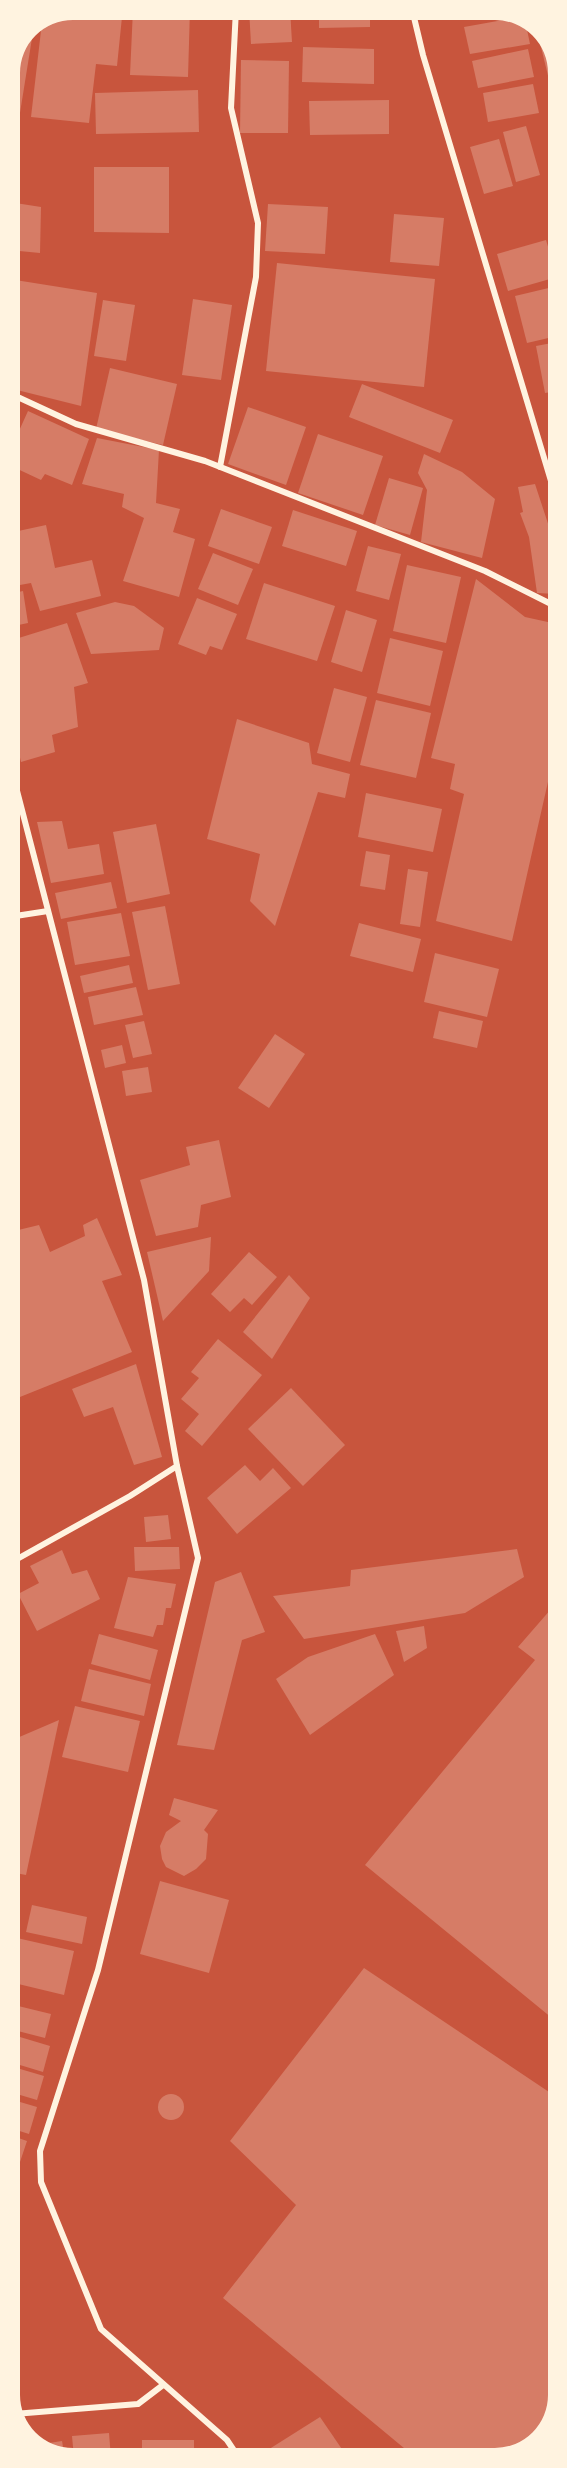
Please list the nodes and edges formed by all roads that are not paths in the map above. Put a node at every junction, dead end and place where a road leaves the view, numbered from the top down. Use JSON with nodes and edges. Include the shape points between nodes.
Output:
{"nodes":[{"id":1,"x":235,"y":20,"type":"edge"},
{"id":2,"x":415,"y":20,"type":"edge"},
{"id":3,"x":20,"y":398,"type":"edge"},
{"id":4,"x":220,"y":467,"type":"junction"},
{"id":5,"x":548,"y":471,"type":"edge"},
{"id":6,"x":548,"y":602,"type":"edge"},
{"id":7,"x":20,"y":804,"type":"edge"},
{"id":8,"x":48,"y":910,"type":"junction"},
{"id":9,"x":20,"y":915,"type":"edge"},
{"id":10,"x":177,"y":1466,"type":"junction"},
{"id":11,"x":20,"y":1558,"type":"edge"},
{"id":12,"x":164,"y":2385,"type":"junction"},
{"id":13,"x":23,"y":2413,"type":"edge"},
{"id":14,"x":233,"y":2448,"type":"edge"}],
"edges":[{"from":1,"to":4,"type":"street","via":[[231,108],[258,223],[256,277]]},
{"from":2,"to":5,"type":"street"},
{"from":3,"to":4,"type":"street","via":[[76,424]]},
{"from":4,"to":6,"type":"street","via":[[485,571]]},
{"from":7,"to":8,"type":"street"},
{"from":8,"to":9,"type":"street"},
{"from":8,"to":10,"type":"street","via":[[144,1280]]},
{"from":10,"to":11,"type":"street","via":[[130,1497]]},
{"from":10,"to":12,"type":"street","via":[[198,1558],[98,1971],[40,2151],[41,2182],[101,2329]]},
{"from":12,"to":13,"type":"street","via":[[138,2404]]},
{"from":12,"to":14,"type":"street"}]}
